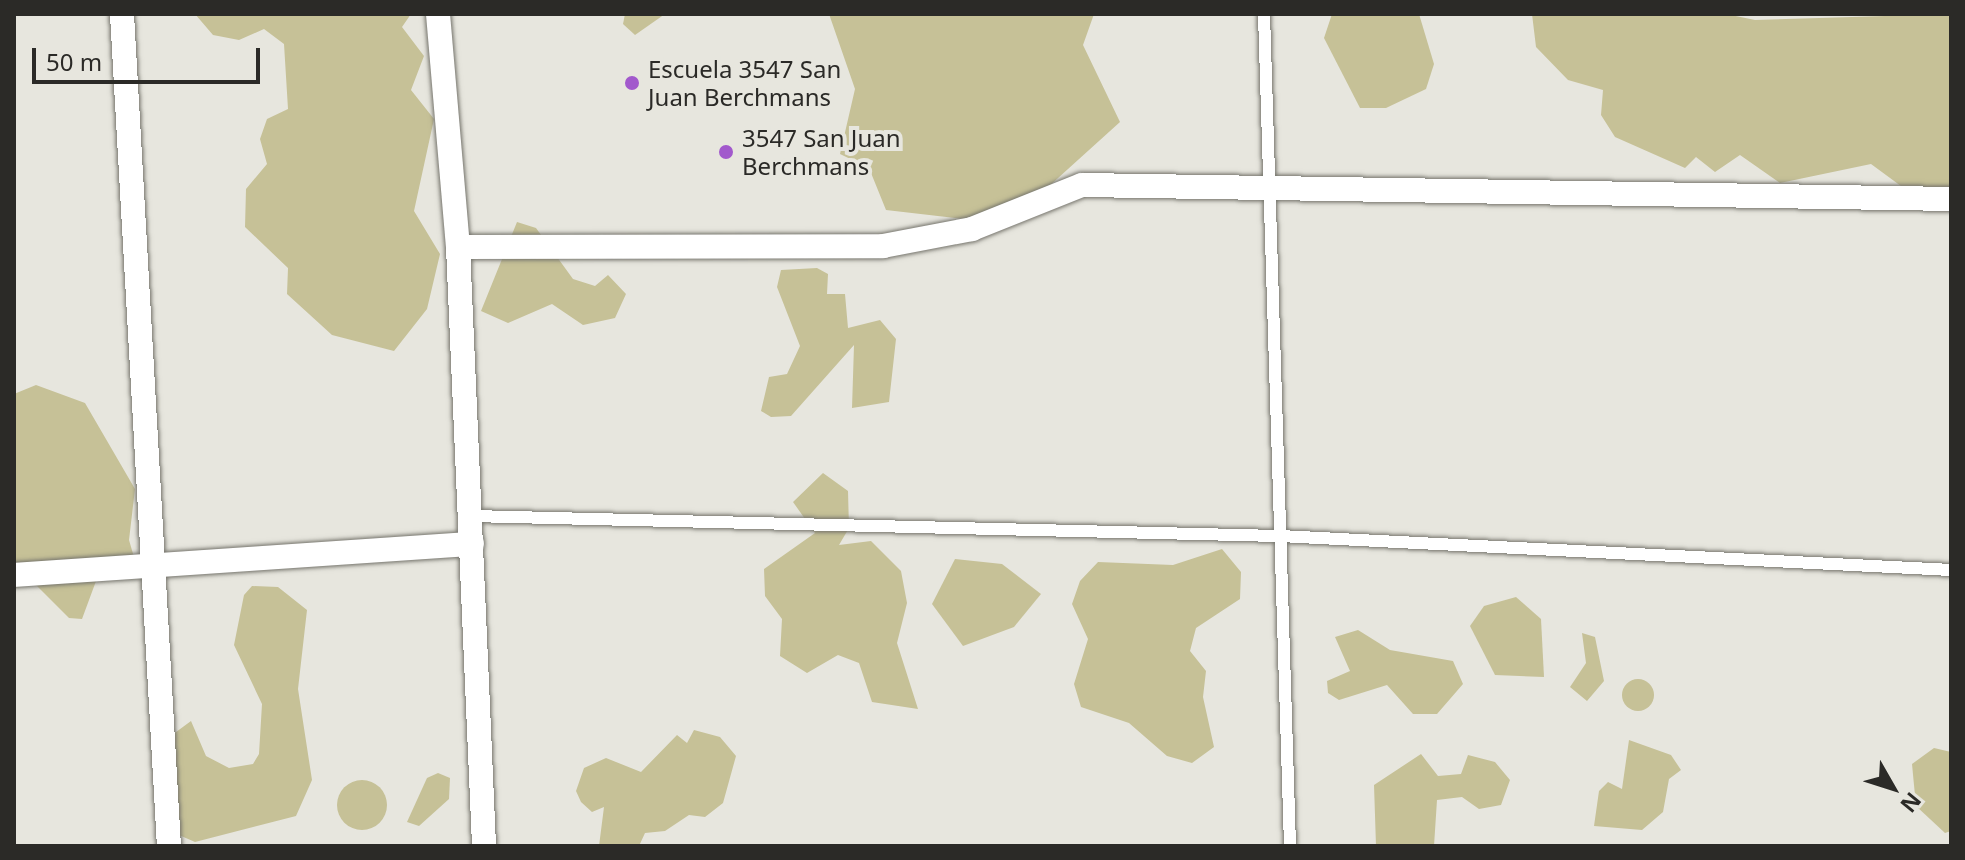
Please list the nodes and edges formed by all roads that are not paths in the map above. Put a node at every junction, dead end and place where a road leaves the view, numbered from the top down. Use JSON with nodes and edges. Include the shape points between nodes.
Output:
{"nodes":[{"id":1,"x":122,"y":14,"type":"edge"},
{"id":2,"x":438,"y":14,"type":"edge"},
{"id":3,"x":1264,"y":14,"type":"edge"},
{"id":4,"x":1270,"y":188,"type":"junction"},
{"id":5,"x":1951,"y":199,"type":"edge"},
{"id":6,"x":458,"y":247,"type":"junction"},
{"id":7,"x":471,"y":516,"type":"junction"},
{"id":8,"x":1280,"y":536,"type":"junction"},
{"id":9,"x":472,"y":544,"type":"junction"},
{"id":10,"x":153,"y":566,"type":"junction"},
{"id":11,"x":1951,"y":570,"type":"edge"},
{"id":12,"x":14,"y":575,"type":"edge"},
{"id":13,"x":169,"y":846,"type":"edge"},
{"id":14,"x":484,"y":846,"type":"edge"},
{"id":15,"x":1290,"y":846,"type":"edge"}],
"edges":[{"from":1,"to":10,"type":"street"},
{"from":2,"to":6,"type":"street"},
{"from":3,"to":4,"type":"lane"},
{"from":4,"to":5,"type":"street"},
{"from":4,"to":6,"type":"street","via":[[1082,185],[972,229],[883,246]]},
{"from":4,"to":8,"type":"lane"},
{"from":6,"to":7,"type":"street"},
{"from":7,"to":8,"type":"lane"},
{"from":7,"to":9,"type":"street"},
{"from":8,"to":11,"type":"lane"},
{"from":8,"to":15,"type":"lane"},
{"from":9,"to":10,"type":"street"},
{"from":9,"to":14,"type":"street"},
{"from":10,"to":12,"type":"street"},
{"from":10,"to":13,"type":"street"}]}
